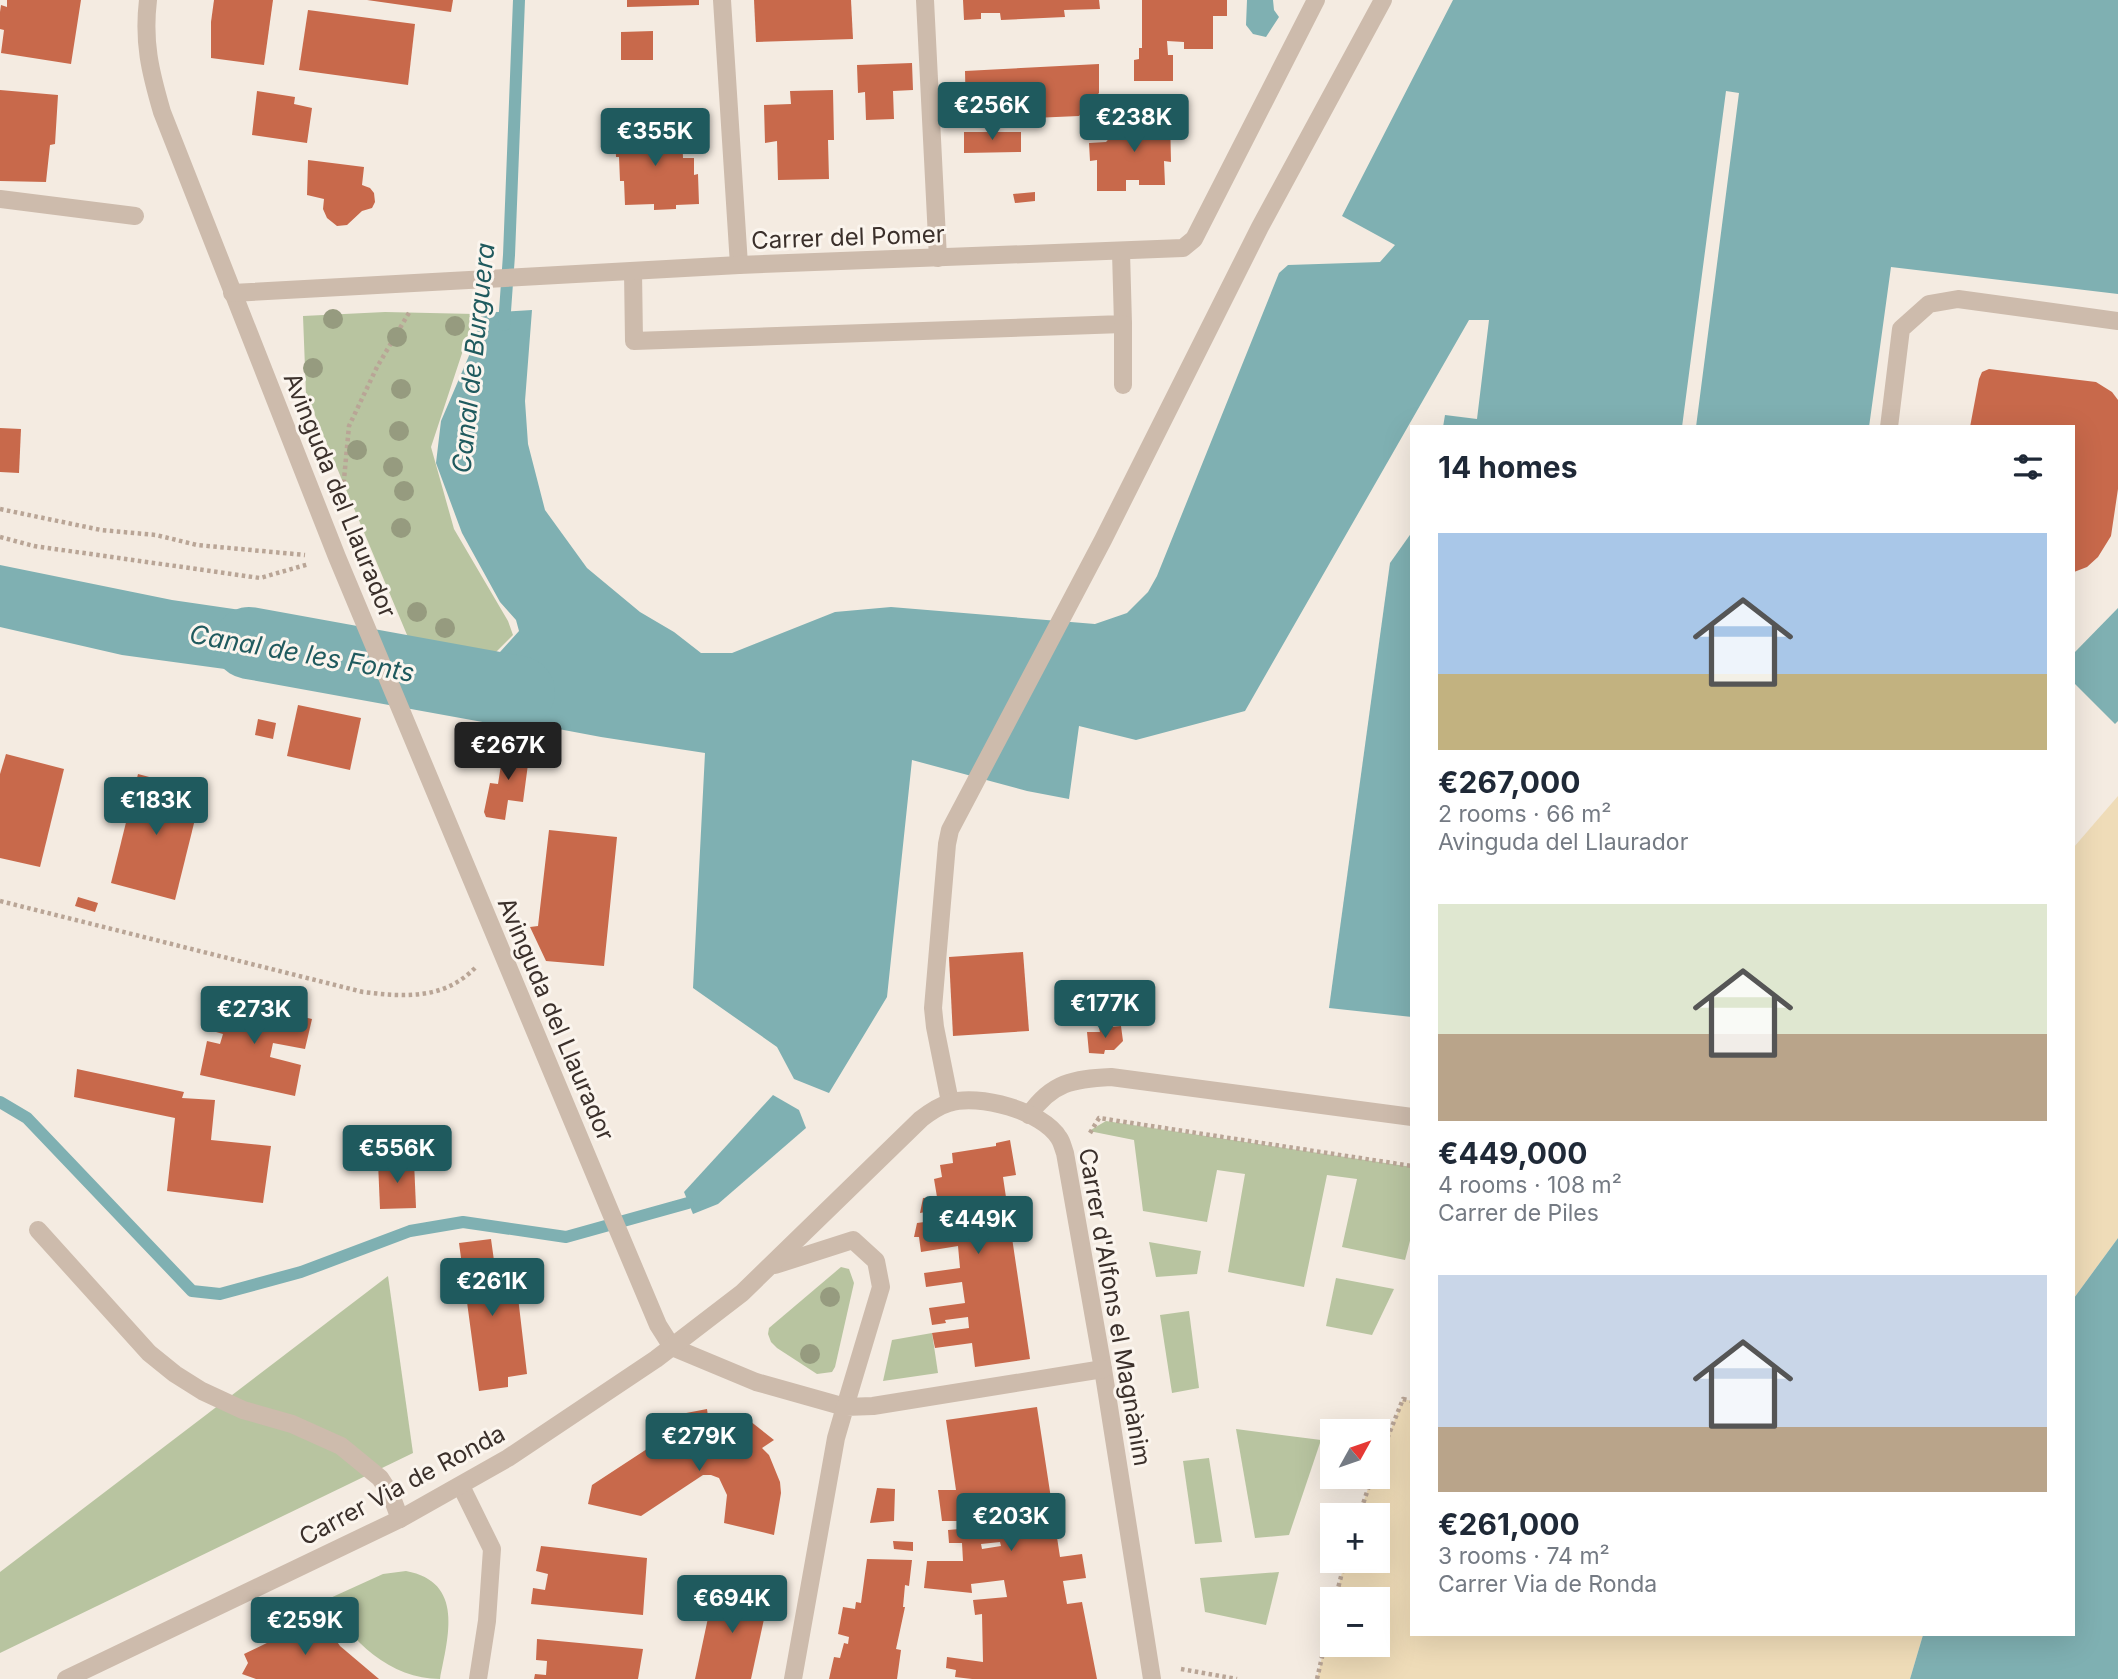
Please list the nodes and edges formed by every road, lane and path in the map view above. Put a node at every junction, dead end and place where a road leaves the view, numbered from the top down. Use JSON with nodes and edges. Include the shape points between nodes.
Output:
{"nodes":[{"id":1,"x":148,"y":0,"type":"edge"},
{"id":2,"x":722,"y":0,"type":"edge"},
{"id":3,"x":925,"y":0,"type":"edge"},
{"id":4,"x":1315,"y":0,"type":"edge"},
{"id":5,"x":1383,"y":0,"type":"edge"},
{"id":6,"x":0,"y":199,"type":"edge"},
{"id":7,"x":135,"y":216,"type":"dead end"},
{"id":8,"x":1121,"y":252,"type":"junction"},
{"id":9,"x":938,"y":258,"type":"junction"},
{"id":10,"x":739,"y":265,"type":"junction"},
{"id":11,"x":633,"y":271,"type":"junction"},
{"id":12,"x":428,"y":281,"type":"junction"},
{"id":13,"x":232,"y":293,"type":"junction"},
{"id":14,"x":2118,"y":321,"type":"edge"},
{"id":15,"x":1123,"y":324,"type":"junction"},
{"id":16,"x":1123,"y":385,"type":"dead end"},
{"id":17,"x":1889,"y":425,"type":"edge"},
{"id":18,"x":343,"y":491,"type":"dead end"},
{"id":19,"x":0,"y":509,"type":"edge"},
{"id":20,"x":0,"y":537,"type":"edge"},
{"id":21,"x":337,"y":557,"type":"junction"},
{"id":22,"x":0,"y":901,"type":"edge"},
{"id":23,"x":498,"y":943,"type":"junction"},
{"id":24,"x":950,"y":1102,"type":"junction"},
{"id":25,"x":1030,"y":1115,"type":"junction"},
{"id":26,"x":1410,"y":1117,"type":"edge"},
{"id":27,"x":1089,"y":1131,"type":"dead end"},
{"id":28,"x":1410,"y":1166,"type":"edge"},
{"id":29,"x":38,"y":1230,"type":"dead end"},
{"id":30,"x":770,"y":1267,"type":"junction"},
{"id":31,"x":672,"y":1347,"type":"junction"},
{"id":32,"x":1103,"y":1369,"type":"junction"},
{"id":33,"x":1410,"y":1401,"type":"edge"},
{"id":34,"x":845,"y":1406,"type":"junction"},
{"id":35,"x":1390,"y":1432,"type":"edge"},
{"id":36,"x":461,"y":1486,"type":"junction"},
{"id":37,"x":400,"y":1519,"type":"junction"},
{"id":38,"x":1322,"y":1657,"type":"edge"},
{"id":39,"x":1177,"y":1668,"type":"dead end"},
{"id":40,"x":66,"y":1679,"type":"edge"},
{"id":41,"x":478,"y":1679,"type":"edge"},
{"id":42,"x":793,"y":1679,"type":"edge"},
{"id":43,"x":1152,"y":1679,"type":"edge"},
{"id":44,"x":1237,"y":1679,"type":"edge"},
{"id":45,"x":1317,"y":1679,"type":"edge"}],
"edges":[{"from":1,"to":13,"type":"street","name":"Avinguda del Llaurador","via":[[148,66]]},
{"from":2,"to":10,"type":"street"},
{"from":3,"to":9,"type":"street"},
{"from":4,"to":8,"type":"street","name":"Carrer del Pomer","via":[[1190,244]]},
{"from":5,"to":24,"type":"street","via":[[950,830],[933,1008]]},
{"from":6,"to":7,"type":"street"},
{"from":8,"to":9,"type":"street","name":"Carrer del Pomer"},
{"from":8,"to":15,"type":"street"},
{"from":9,"to":10,"type":"street","name":"Carrer del Pomer"},
{"from":10,"to":11,"type":"street","name":"Carrer del Pomer"},
{"from":11,"to":12,"type":"street","name":"Carrer del Pomer"},
{"from":11,"to":15,"type":"street","via":[[634,341]]},
{"from":12,"to":13,"type":"street","name":"Carrer del Pomer"},
{"from":12,"to":18,"type":"path","via":[[349,425]]},
{"from":13,"to":21,"type":"street","name":"Avinguda del Llaurador"},
{"from":14,"to":17,"type":"street","via":[[1958,299],[1929,304],[1901,328]]},
{"from":15,"to":16,"type":"street"},
{"from":19,"to":21,"type":"path","via":[[197,545]]},
{"from":20,"to":21,"type":"path","via":[[34,547],[260,578]]},
{"from":21,"to":23,"type":"street","name":"Avinguda del Llaurador"},
{"from":22,"to":23,"type":"path","via":[[363,992],[399,996],[435,992],[463,980]]},
{"from":23,"to":31,"type":"street","name":"Avinguda del Llaurador","via":[[658,1325]]},
{"from":24,"to":25,"type":"street","name":"Carrer d'Alfons el Magnànim","via":[[981,1100]]},
{"from":24,"to":30,"type":"street","name":"Carrer d'Alfons el Magnànim","via":[[921,1119]]},
{"from":25,"to":26,"type":"street","via":[[1057,1086],[1111,1077]]},
{"from":25,"to":32,"type":"street","name":"Carrer d'Alfons el Magnànim","via":[[1054,1132],[1065,1153]]},
{"from":27,"to":28,"type":"path","via":[[1099,1118]]},
{"from":29,"to":37,"type":"street","via":[[149,1353],[175,1374],[243,1410],[292,1424],[341,1446],[380,1478]]},
{"from":30,"to":31,"type":"street","name":"Carrer Via de Ronda"},
{"from":30,"to":34,"type":"street","via":[[853,1240],[876,1261],[881,1287]]},
{"from":31,"to":34,"type":"street","via":[[756,1382]]},
{"from":31,"to":36,"type":"street","name":"Carrer Via de Ronda"},
{"from":32,"to":34,"type":"street","via":[[873,1406]]},
{"from":32,"to":43,"type":"street","name":"Carrer d'Alfons el Magnànim"},
{"from":33,"to":35,"type":"path","via":[[1403,1399]]},
{"from":34,"to":42,"type":"street"},
{"from":36,"to":37,"type":"street","name":"Carrer Via de Ronda"},
{"from":36,"to":41,"type":"street","via":[[492,1549]]},
{"from":37,"to":40,"type":"street","name":"Carrer Via de Ronda"},
{"from":38,"to":45,"type":"path"},
{"from":39,"to":44,"type":"path"}]}
